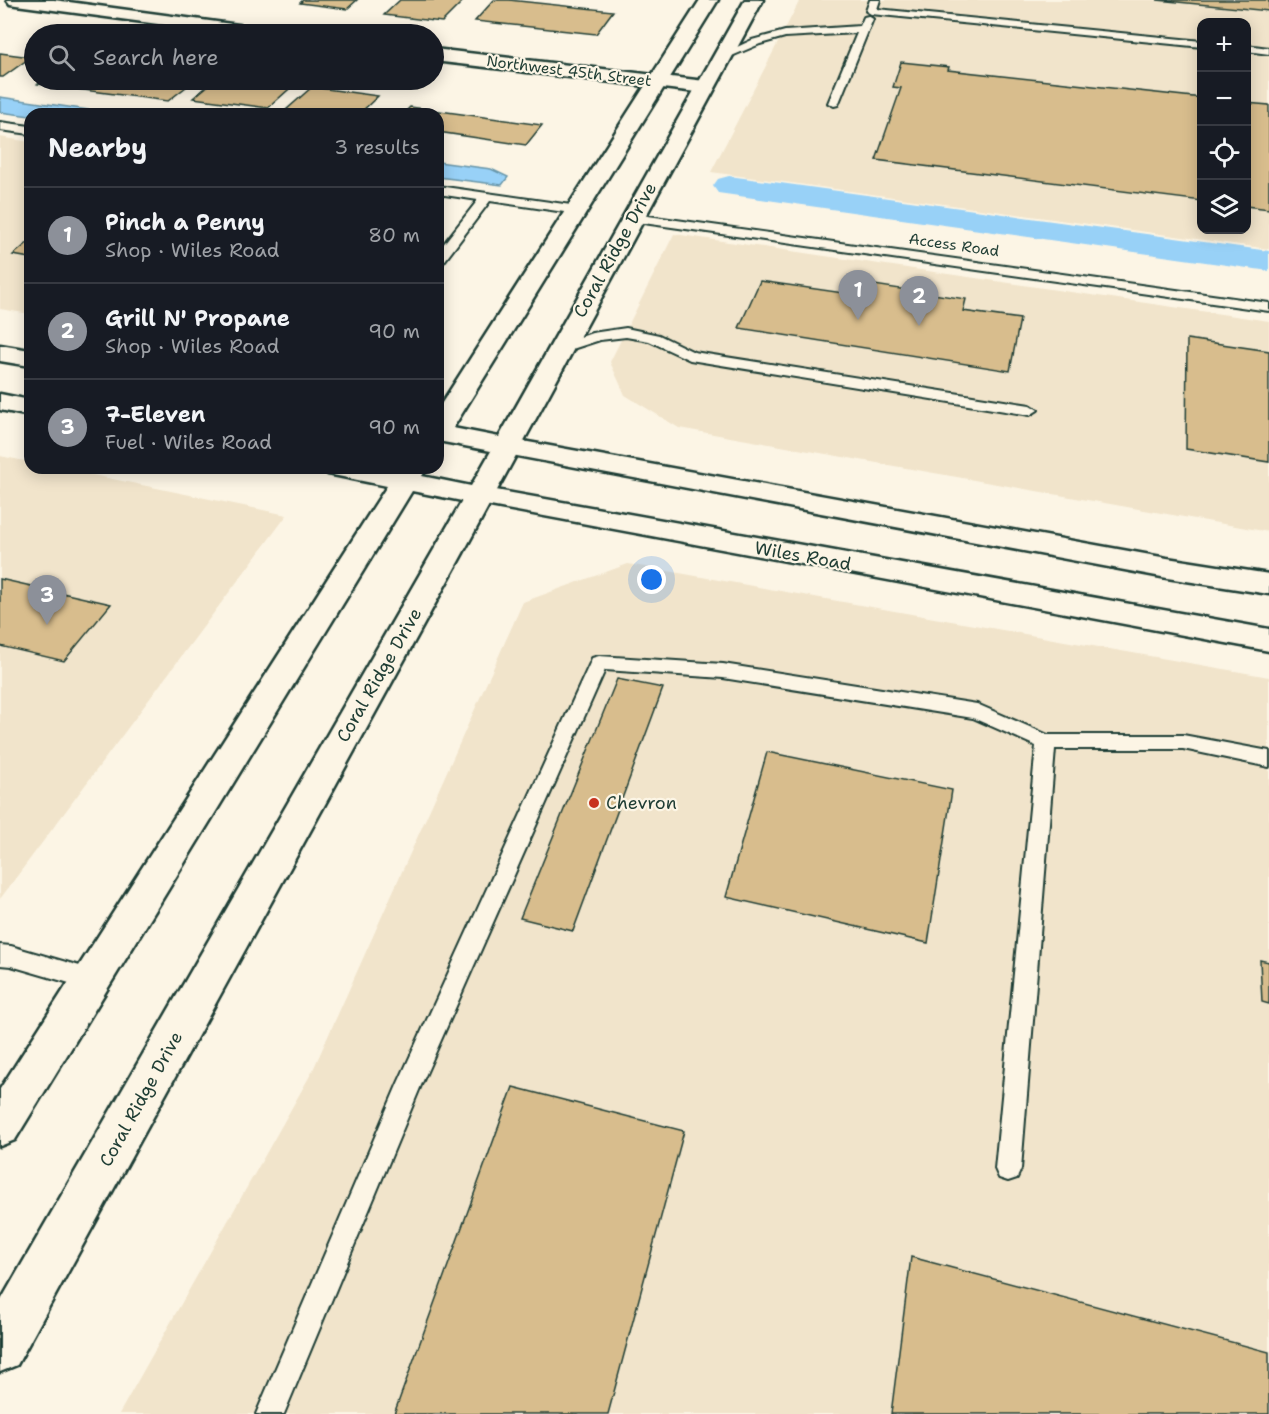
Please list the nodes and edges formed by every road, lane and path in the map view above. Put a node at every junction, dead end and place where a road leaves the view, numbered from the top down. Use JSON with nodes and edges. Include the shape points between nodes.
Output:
{"nodes":[{"id":1,"x":16,"y":0,"type":"edge"},
{"id":2,"x":709,"y":0,"type":"edge"},
{"id":3,"x":754,"y":0,"type":"edge"},
{"id":4,"x":873,"y":5,"type":"edge"},
{"id":5,"x":195,"y":24,"type":"edge"},
{"id":6,"x":864,"y":29,"type":"junction"},
{"id":7,"x":1197,"y":43,"type":"edge"},
{"id":8,"x":1251,"y":49,"type":"edge"},
{"id":9,"x":1269,"y":51,"type":"edge"},
{"id":10,"x":444,"y":56,"type":"edge"},
{"id":11,"x":723,"y":56,"type":"junction"},
{"id":12,"x":658,"y":82,"type":"junction"},
{"id":13,"x":705,"y":87,"type":"junction"},
{"id":14,"x":834,"y":103,"type":"dead end"},
{"id":15,"x":0,"y":126,"type":"edge"},
{"id":16,"x":24,"y":129,"type":"edge"},
{"id":17,"x":444,"y":191,"type":"edge"},
{"id":18,"x":487,"y":197,"type":"junction"},
{"id":19,"x":578,"y":210,"type":"junction"},
{"id":20,"x":634,"y":218,"type":"junction"},
{"id":21,"x":444,"y":246,"type":"edge"},
{"id":22,"x":1269,"y":307,"type":"edge"},
{"id":23,"x":560,"y":349,"type":"junction"},
{"id":24,"x":0,"y":352,"type":"edge"},
{"id":25,"x":24,"y":357,"type":"edge"},
{"id":26,"x":0,"y":402,"type":"edge"},
{"id":27,"x":24,"y":407,"type":"edge"},
{"id":28,"x":1030,"y":410,"type":"dead end"},
{"id":29,"x":444,"y":422,"type":"edge"},
{"id":30,"x":444,"y":432,"type":"edge"},
{"id":31,"x":506,"y":446,"type":"junction"},
{"id":32,"x":409,"y":475,"type":"edge"},
{"id":33,"x":479,"y":496,"type":"junction"},
{"id":34,"x":1269,"y":584,"type":"edge"},
{"id":35,"x":1269,"y":639,"type":"edge"},
{"id":36,"x":1046,"y":742,"type":"junction"},
{"id":37,"x":1269,"y":759,"type":"edge"},
{"id":38,"x":0,"y":955,"type":"edge"},
{"id":39,"x":90,"y":979,"type":"junction"},
{"id":40,"x":0,"y":1126,"type":"edge"},
{"id":41,"x":1008,"y":1169,"type":"dead end"},
{"id":42,"x":0,"y":1348,"type":"edge"},
{"id":43,"x":270,"y":1414,"type":"edge"}],
"edges":[{"from":1,"to":5,"type":"main road"},
{"from":2,"to":12,"type":"main road"},
{"from":3,"to":11,"type":"main road","name":"Coral Ridge Drive"},
{"from":4,"to":6,"type":"lane"},
{"from":4,"to":7,"type":"lane"},
{"from":6,"to":11,"type":"lane","via":[[785,34]]},
{"from":6,"to":14,"type":"lane"},
{"from":8,"to":9,"type":"lane"},
{"from":10,"to":12,"type":"main road","name":"Northwest 45th Street"},
{"from":11,"to":13,"type":"main road","name":"Coral Ridge Drive"},
{"from":12,"to":13,"type":"main road","name":"Northwest 45th Street"},
{"from":12,"to":19,"type":"main road"},
{"from":13,"to":20,"type":"main road","name":"Coral Ridge Drive"},
{"from":15,"to":16,"type":"lane"},
{"from":17,"to":18,"type":"lane"},
{"from":18,"to":19,"type":"lane"},
{"from":18,"to":21,"type":"lane"},
{"from":19,"to":29,"type":"main road"},
{"from":20,"to":22,"type":"lane","name":"Access Road"},
{"from":20,"to":23,"type":"main road","name":"Coral Ridge Drive"},
{"from":23,"to":28,"type":"lane","via":[[624,331],[646,334],[690,356]]},
{"from":23,"to":31,"type":"main road","name":"Coral Ridge Drive"},
{"from":24,"to":25,"type":"main road"},
{"from":26,"to":27,"type":"main road"},
{"from":30,"to":31,"type":"main road"},
{"from":31,"to":33,"type":"main road","name":"Coral Ridge Drive"},
{"from":31,"to":34,"type":"main road"},
{"from":32,"to":33,"type":"main road","name":"Wiles Road"},
{"from":32,"to":39,"type":"main road"},
{"from":33,"to":35,"type":"main road","name":"Wiles Road"},
{"from":33,"to":42,"type":"main road","name":"Coral Ridge Drive"},
{"from":36,"to":37,"type":"lane","via":[[1183,741]]},
{"from":36,"to":41,"type":"lane"},
{"from":36,"to":43,"type":"lane","via":[[977,711],[723,670],[599,663],[410,1083]]},
{"from":38,"to":39,"type":"lane"},
{"from":39,"to":40,"type":"main road"}]}
